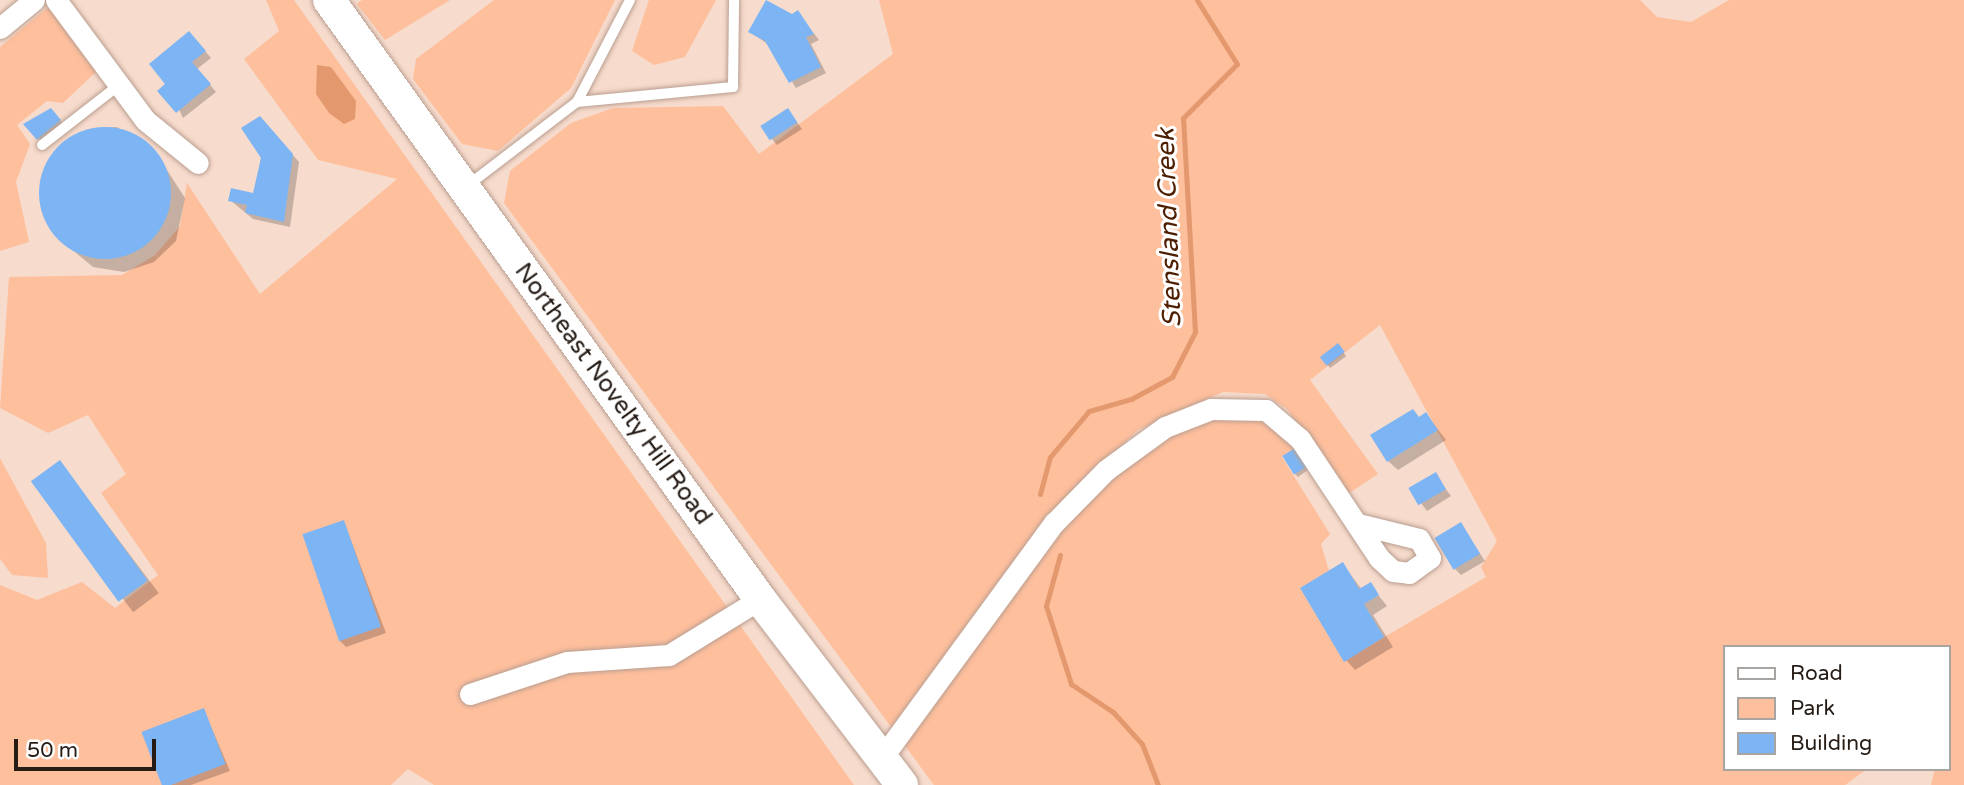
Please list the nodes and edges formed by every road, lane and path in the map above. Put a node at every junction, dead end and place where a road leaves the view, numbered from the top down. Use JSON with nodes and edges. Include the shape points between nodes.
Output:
{"nodes":[{"id":1,"x":34,"y":0,"type":"edge"},
{"id":2,"x":57,"y":0,"type":"edge"},
{"id":3,"x":329,"y":0,"type":"edge"},
{"id":4,"x":630,"y":0,"type":"edge"},
{"id":5,"x":734,"y":0,"type":"edge"},
{"id":6,"x":0,"y":28,"type":"edge"},
{"id":7,"x":119,"y":85,"type":"junction"},
{"id":8,"x":577,"y":103,"type":"junction"},
{"id":9,"x":42,"y":145,"type":"dead end"},
{"id":10,"x":198,"y":163,"type":"dead end"},
{"id":11,"x":465,"y":188,"type":"junction"},
{"id":12,"x":1358,"y":524,"type":"dead end"},
{"id":13,"x":760,"y":599,"type":"junction"},
{"id":14,"x":470,"y":694,"type":"dead end"},
{"id":15,"x":881,"y":759,"type":"junction"},
{"id":16,"x":902,"y":785,"type":"edge"}],
"edges":[{"from":1,"to":6,"type":"street"},
{"from":2,"to":7,"type":"street"},
{"from":3,"to":11,"type":"main road","name":"Northeast Novelty Hill Road"},
{"from":4,"to":8,"type":"lane"},
{"from":5,"to":8,"type":"lane","via":[[733,87]]},
{"from":7,"to":9,"type":"lane"},
{"from":7,"to":10,"type":"street","via":[[145,120]]},
{"from":8,"to":11,"type":"lane"},
{"from":11,"to":13,"type":"main road","name":"Northeast Novelty Hill Road"},
{"from":12,"to":15,"type":"street","via":[[1300,439],[1266,410],[1211,409],[1165,427],[1106,470],[1054,523]]},
{"from":13,"to":14,"type":"street","via":[[669,655],[566,662]]},
{"from":13,"to":15,"type":"main road","name":"Northeast Novelty Hill Road"},
{"from":15,"to":16,"type":"main road","name":"Northeast Novelty Hill Road"}]}
